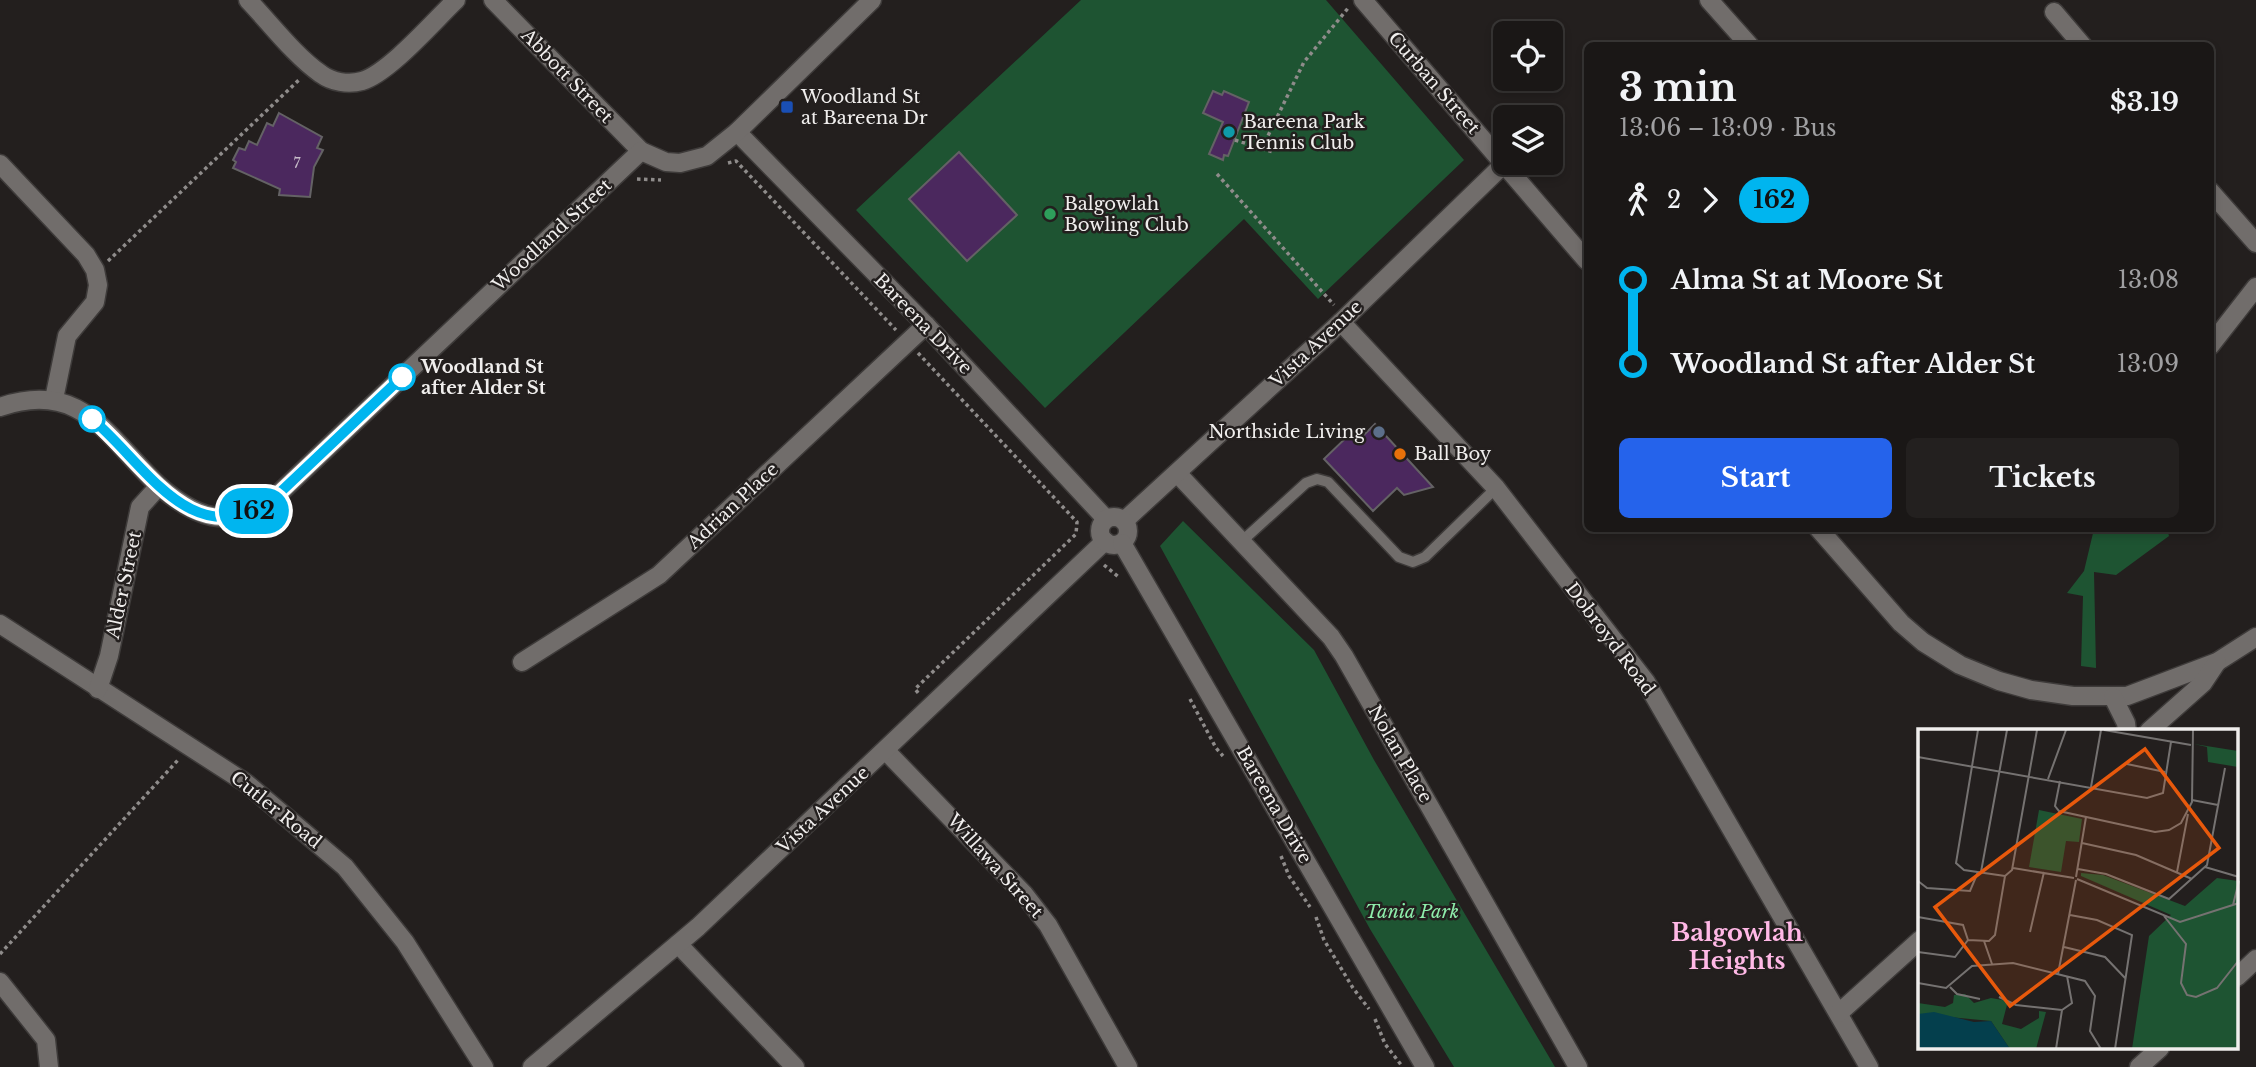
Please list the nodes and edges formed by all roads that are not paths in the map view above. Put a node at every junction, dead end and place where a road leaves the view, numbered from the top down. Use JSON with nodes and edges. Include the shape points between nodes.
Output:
{"nodes":[{"id":1,"x":248,"y":0,"type":"edge"},
{"id":2,"x":456,"y":0,"type":"edge"},
{"id":3,"x":494,"y":0,"type":"edge"},
{"id":4,"x":872,"y":0,"type":"edge"},
{"id":5,"x":1709,"y":0,"type":"edge"},
{"id":6,"x":1357,"y":2,"type":"edge"},
{"id":7,"x":2054,"y":12,"type":"dead end"},
{"id":8,"x":1746,"y":42,"type":"edge"},
{"id":9,"x":2080,"y":42,"type":"edge"},
{"id":10,"x":737,"y":132,"type":"junction"},
{"id":11,"x":1493,"y":151,"type":"edge"},
{"id":12,"x":641,"y":152,"type":"junction"},
{"id":13,"x":0,"y":163,"type":"edge"},
{"id":14,"x":1493,"y":174,"type":"edge"},
{"id":15,"x":1514,"y":175,"type":"edge"},
{"id":16,"x":2214,"y":196,"type":"edge"},
{"id":17,"x":2256,"y":243,"type":"edge"},
{"id":18,"x":1584,"y":257,"type":"edge"},
{"id":19,"x":2256,"y":287,"type":"edge"},
{"id":20,"x":1341,"y":322,"type":"junction"},
{"id":21,"x":926,"y":325,"type":"junction"},
{"id":22,"x":2214,"y":341,"type":"edge"},
{"id":23,"x":54,"y":399,"type":"junction"},
{"id":24,"x":0,"y":407,"type":"edge"},
{"id":25,"x":1177,"y":474,"type":"junction"},
{"id":26,"x":159,"y":486,"type":"junction"},
{"id":27,"x":1496,"y":488,"type":"junction"},
{"id":28,"x":1106,"y":519,"type":"junction"},
{"id":29,"x":1124,"y":521,"type":"junction"},
{"id":30,"x":1821,"y":532,"type":"edge"},
{"id":31,"x":1241,"y":542,"type":"junction"},
{"id":32,"x":1107,"y":545,"type":"junction"},
{"id":33,"x":0,"y":624,"type":"edge"},
{"id":34,"x":2256,"y":637,"type":"edge"},
{"id":35,"x":2217,"y":662,"type":"junction"},
{"id":36,"x":522,"y":663,"type":"dead end"},
{"id":37,"x":98,"y":689,"type":"junction"},
{"id":38,"x":2113,"y":697,"type":"junction"},
{"id":39,"x":2127,"y":729,"type":"edge"},
{"id":40,"x":2152,"y":729,"type":"edge"},
{"id":41,"x":886,"y":751,"type":"junction"},
{"id":42,"x":1918,"y":942,"type":"edge"},
{"id":43,"x":677,"y":944,"type":"junction"},
{"id":44,"x":2256,"y":959,"type":"edge"},
{"id":45,"x":2238,"y":975,"type":"edge"},
{"id":46,"x":0,"y":982,"type":"edge"},
{"id":47,"x":1839,"y":1013,"type":"junction"},
{"id":48,"x":2158,"y":1050,"type":"edge"},
{"id":49,"x":49,"y":1067,"type":"edge"},
{"id":50,"x":484,"y":1067,"type":"edge"},
{"id":51,"x":533,"y":1067,"type":"edge"},
{"id":52,"x":795,"y":1067,"type":"edge"},
{"id":53,"x":1128,"y":1067,"type":"edge"},
{"id":54,"x":1425,"y":1067,"type":"edge"},
{"id":55,"x":1578,"y":1067,"type":"edge"},
{"id":56,"x":1869,"y":1067,"type":"edge"},
{"id":57,"x":2139,"y":1067,"type":"edge"}],
"edges":[{"from":1,"to":2,"type":"street","via":[[312,67],[335,81],[349,83],[373,76]]},
{"from":3,"to":12,"type":"street","name":"Abbott Street"},
{"from":4,"to":10,"type":"street"},
{"from":5,"to":8,"type":"street"},
{"from":6,"to":11,"type":"street","name":"Curban Street"},
{"from":7,"to":9,"type":"street"},
{"from":10,"to":12,"type":"street","via":[[696,161],[666,162]]},
{"from":10,"to":21,"type":"street","name":"Bareena Drive"},
{"from":12,"to":26,"type":"street","name":"Woodland Street","via":[[270,502],[242,516],[213,518],[176,501]]},
{"from":13,"to":23,"type":"street","via":[[95,270],[95,302],[67,336]]},
{"from":14,"to":20,"type":"street","name":"Vista Avenue"},
{"from":15,"to":18,"type":"street","name":"Curban Street"},
{"from":16,"to":17,"type":"street"},
{"from":19,"to":22,"type":"street"},
{"from":20,"to":25,"type":"street","name":"Vista Avenue"},
{"from":20,"to":27,"type":"street","name":"Dobroyd Road"},
{"from":21,"to":28,"type":"street","name":"Bareena Drive"},
{"from":21,"to":36,"type":"street","name":"Adrian Place","via":[[659,575]]},
{"from":23,"to":24,"type":"street"},
{"from":23,"to":26,"type":"street","via":[[73,406],[105,429]]},
{"from":25,"to":29,"type":"street","name":"Vista Avenue"},
{"from":25,"to":31,"type":"street","name":"Nolan Place"},
{"from":26,"to":37,"type":"street","name":"Alder Street","via":[[140,507],[110,656]]},
{"from":27,"to":31,"type":"lane","via":[[1425,557],[1413,562],[1399,557],[1328,482],[1317,479],[1306,483]]},
{"from":27,"to":47,"type":"street","name":"Dobroyd Road","via":[[1646,682]]},
{"from":28,"to":29,"type":"street"},
{"from":28,"to":32,"type":"street","via":[[1100,529]]},
{"from":29,"to":32,"type":"street","via":[[1128,532]]},
{"from":30,"to":38,"type":"street","via":[[1901,623],[1960,665],[2032,690]]},
{"from":31,"to":55,"type":"street","name":"Nolan Place","via":[[1344,656]]},
{"from":32,"to":41,"type":"street","name":"Vista Avenue"},
{"from":32,"to":54,"type":"street","name":"Bareena Drive"},
{"from":33,"to":37,"type":"street","name":"Cutler Road"},
{"from":34,"to":35,"type":"street"},
{"from":35,"to":38,"type":"street","via":[[2127,696]]},
{"from":35,"to":40,"type":"street","via":[[2203,683]]},
{"from":37,"to":50,"type":"street","name":"Cutler Road","via":[[246,783],[345,867],[405,942]]},
{"from":38,"to":39,"type":"street"},
{"from":41,"to":43,"type":"street","name":"Vista Avenue"},
{"from":41,"to":53,"type":"street","name":"Willawa Street","via":[[1024,894],[1048,925]]},
{"from":42,"to":47,"type":"street"},
{"from":43,"to":51,"type":"street","name":"Vista Avenue"},
{"from":43,"to":52,"type":"street"},
{"from":44,"to":45,"type":"street"},
{"from":46,"to":49,"type":"street","via":[[46,1040]]},
{"from":47,"to":56,"type":"street","name":"Dobroyd Road"},
{"from":48,"to":57,"type":"street"}]}
